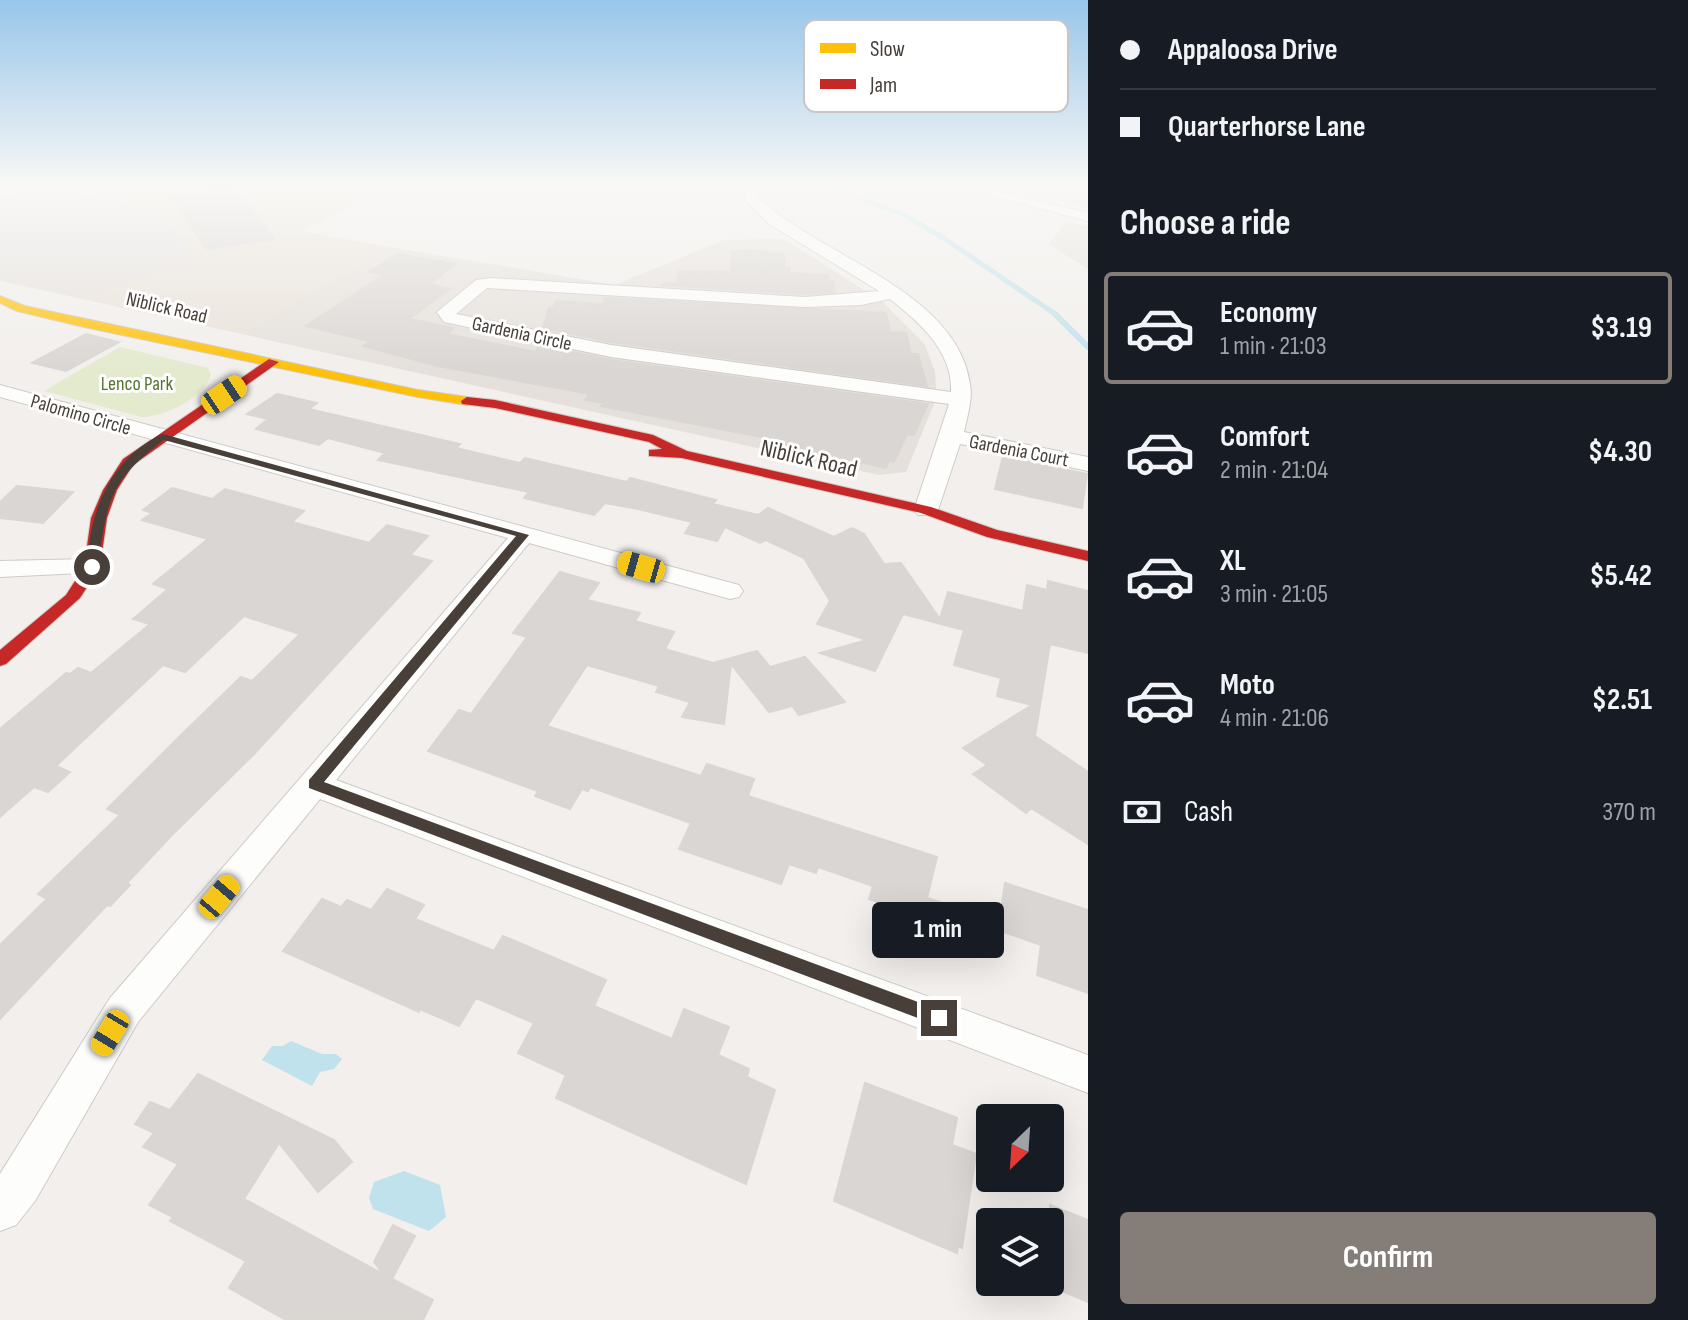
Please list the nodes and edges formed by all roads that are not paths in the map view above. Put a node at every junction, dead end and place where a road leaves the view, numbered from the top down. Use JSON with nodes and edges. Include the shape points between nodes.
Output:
{"nodes":[{"id":1,"x":818,"y":248,"type":"edge"},
{"id":2,"x":894,"y":293,"type":"junction"},
{"id":3,"x":0,"y":299,"type":"edge"},
{"id":4,"x":273,"y":362,"type":"junction"},
{"id":5,"x":0,"y":391,"type":"edge"},
{"id":6,"x":960,"y":399,"type":"junction"},
{"id":7,"x":950,"y":436,"type":"junction"},
{"id":8,"x":163,"y":437,"type":"junction"},
{"id":9,"x":1088,"y":464,"type":"edge"},
{"id":10,"x":926,"y":510,"type":"junction"},
{"id":11,"x":999,"y":516,"type":"dead end"},
{"id":12,"x":523,"y":535,"type":"junction"},
{"id":13,"x":1088,"y":556,"type":"edge"},
{"id":14,"x":92,"y":567,"type":"junction"},
{"id":15,"x":0,"y":569,"type":"edge"},
{"id":16,"x":730,"y":591,"type":"dead end"},
{"id":17,"x":0,"y":660,"type":"edge"},
{"id":18,"x":314,"y":784,"type":"junction"},
{"id":19,"x":1088,"y":1074,"type":"edge"},
{"id":20,"x":0,"y":1209,"type":"edge"}],
"edges":[{"from":1,"to":2,"type":"street"},
{"from":2,"to":6,"type":"street","via":[[942,337],[958,369]]},
{"from":2,"to":6,"type":"street","name":"Gardenia Circle","via":[[805,302],[491,283],[482,284],[446,312],[450,318],[611,351]]},
{"from":3,"to":4,"type":"main road","name":"Niblick Road","via":[[38,300],[246,348]]},
{"from":4,"to":8,"type":"main road"},
{"from":4,"to":10,"type":"main road","name":"Niblick Road","via":[[645,452],[682,454]]},
{"from":5,"to":8,"type":"street","name":"Palomino Circle"},
{"from":6,"to":7,"type":"street"},
{"from":7,"to":9,"type":"street","name":"Gardenia Court"},
{"from":7,"to":10,"type":"street"},
{"from":8,"to":12,"type":"street","name":"Palomino Circle"},
{"from":8,"to":14,"type":"main road","via":[[128,462],[110,490],[99,518]]},
{"from":10,"to":11,"type":"main road","name":"Niblick Road"},
{"from":10,"to":13,"type":"main road","name":"Niblick Road","via":[[992,534]]},
{"from":12,"to":16,"type":"street","name":"Palomino Circle"},
{"from":12,"to":18,"type":"street"},
{"from":14,"to":15,"type":"street"},
{"from":14,"to":17,"type":"main road","via":[[72,598]]},
{"from":18,"to":19,"type":"street"},
{"from":18,"to":20,"type":"street","via":[[124,1010]]}]}
